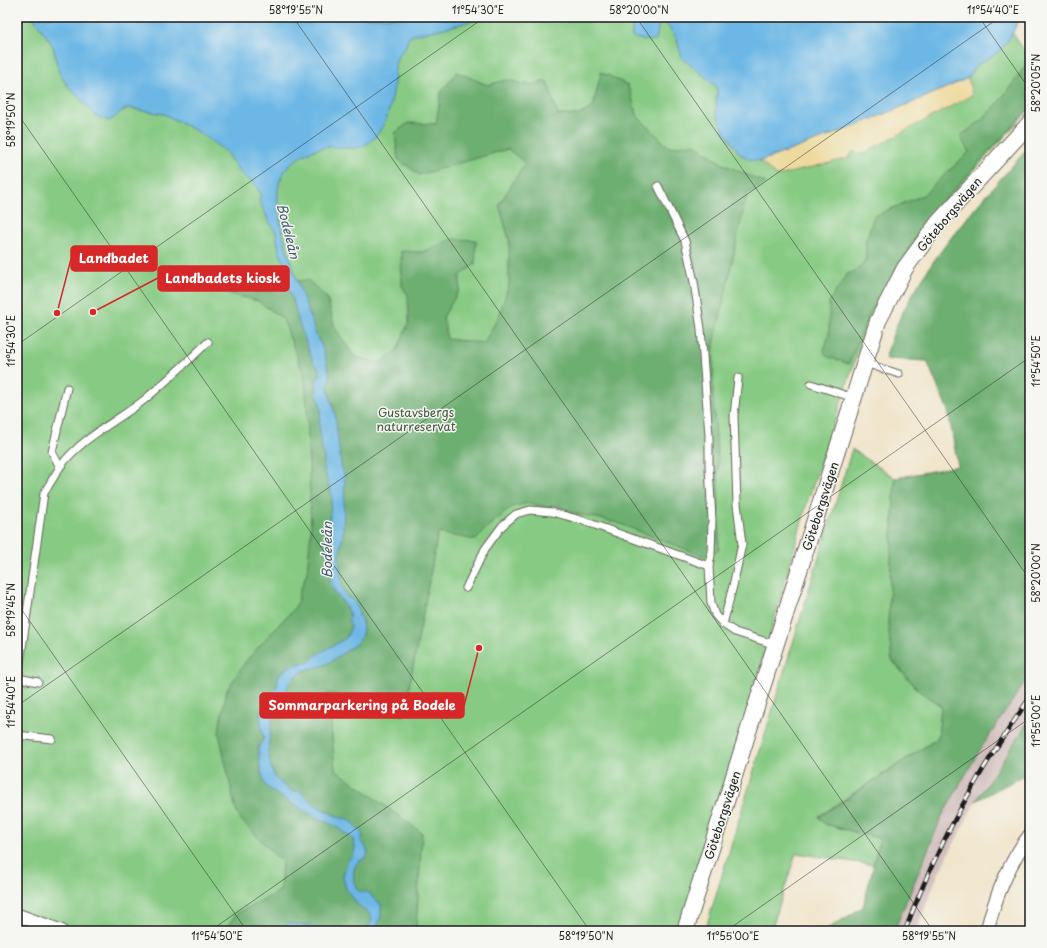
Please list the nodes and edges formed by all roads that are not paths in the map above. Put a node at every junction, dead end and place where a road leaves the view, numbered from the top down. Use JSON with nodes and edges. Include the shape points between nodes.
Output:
{"nodes":[{"id":1,"x":1030,"y":123,"type":"edge"},
{"id":2,"x":658,"y":186,"type":"dead end"},
{"id":3,"x":208,"y":342,"type":"dead end"},
{"id":4,"x":865,"y":363,"type":"junction"},
{"id":5,"x":899,"y":374,"type":"dead end"},
{"id":6,"x":738,"y":378,"type":"dead end"},
{"id":7,"x":811,"y":384,"type":"dead end"},
{"id":8,"x":66,"y":388,"type":"dead end"},
{"id":9,"x":854,"y":398,"type":"junction"},
{"id":10,"x":60,"y":467,"type":"junction"},
{"id":11,"x":709,"y":566,"type":"junction"},
{"id":12,"x":466,"y":588,"type":"dead end"},
{"id":13,"x":723,"y":624,"type":"junction"},
{"id":14,"x":776,"y":645,"type":"junction"},
{"id":15,"x":17,"y":681,"type":"edge"},
{"id":16,"x":38,"y":682,"type":"dead end"},
{"id":17,"x":17,"y":735,"type":"edge"},
{"id":18,"x":52,"y":739,"type":"dead end"},
{"id":19,"x":1030,"y":835,"type":"edge"},
{"id":20,"x":17,"y":915,"type":"edge"},
{"id":21,"x":61,"y":931,"type":"edge"},
{"id":22,"x":684,"y":931,"type":"edge"},
{"id":23,"x":987,"y":931,"type":"edge"}],
"edges":[{"from":1,"to":4,"type":"street","name":"Göteborgsvägen","via":[[938,223],[905,268],[878,321]]},
{"from":2,"to":11,"type":"lane","via":[[685,241],[702,330],[712,520]]},
{"from":3,"to":10,"type":"lane","via":[[143,400],[90,439]]},
{"from":4,"to":5,"type":"lane"},
{"from":4,"to":9,"type":"street","name":"Göteborgsvägen"},
{"from":6,"to":13,"type":"lane","via":[[734,416],[737,504],[742,544]]},
{"from":7,"to":9,"type":"lane"},
{"from":8,"to":10,"type":"lane","via":[[52,452]]},
{"from":9,"to":14,"type":"street","name":"Göteborgsvägen"},
{"from":10,"to":15,"type":"lane","via":[[44,493]]},
{"from":11,"to":12,"type":"lane","via":[[581,520],[552,512],[530,510],[516,514],[502,526],[486,549]]},
{"from":11,"to":13,"type":"lane","via":[[711,603],[715,615]]},
{"from":13,"to":14,"type":"lane","via":[[735,632]]},
{"from":14,"to":22,"type":"street","name":"Göteborgsvägen"},
{"from":15,"to":16,"type":"lane"},
{"from":17,"to":18,"type":"lane"},
{"from":19,"to":23,"type":"street","via":[[1017,854],[1003,884]]},
{"from":20,"to":21,"type":"street"}]}
